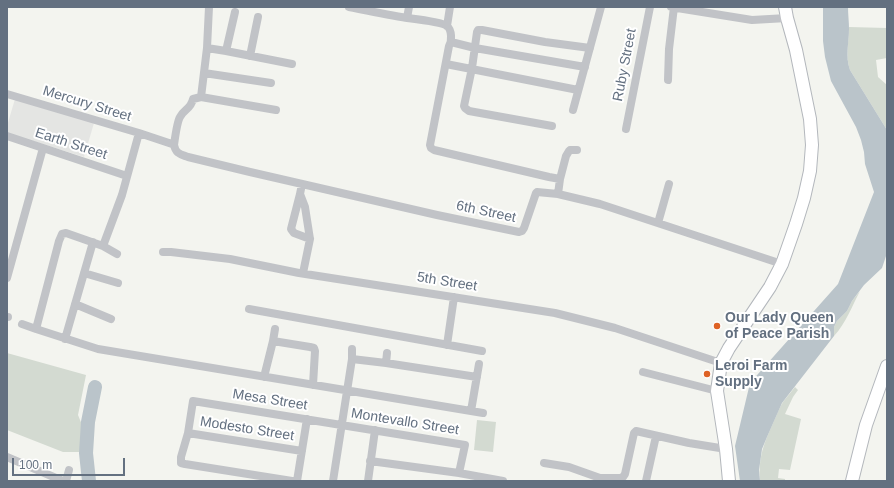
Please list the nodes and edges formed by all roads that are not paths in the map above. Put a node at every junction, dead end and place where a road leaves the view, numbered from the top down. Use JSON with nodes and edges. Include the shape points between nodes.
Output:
{"nodes":[{"id":1,"x":210,"y":7,"type":"edge"},
{"id":2,"x":349,"y":7,"type":"edge"},
{"id":3,"x":409,"y":7,"type":"edge"},
{"id":4,"x":450,"y":7,"type":"edge"},
{"id":5,"x":601,"y":7,"type":"edge"},
{"id":6,"x":650,"y":7,"type":"edge"},
{"id":7,"x":673,"y":7,"type":"edge"},
{"id":8,"x":235,"y":12,"type":"dead end"},
{"id":9,"x":786,"y":13,"type":"edge"},
{"id":10,"x":258,"y":16,"type":"dead end"},
{"id":11,"x":407,"y":18,"type":"junction"},
{"id":12,"x":447,"y":26,"type":"junction"},
{"id":13,"x":451,"y":42,"type":"junction"},
{"id":14,"x":207,"y":48,"type":"junction"},
{"id":15,"x":475,"y":48,"type":"junction"},
{"id":16,"x":590,"y":48,"type":"junction"},
{"id":17,"x":226,"y":51,"type":"junction"},
{"id":18,"x":250,"y":56,"type":"junction"},
{"id":19,"x":292,"y":64,"type":"dead end"},
{"id":20,"x":446,"y":64,"type":"junction"},
{"id":21,"x":585,"y":67,"type":"junction"},
{"id":22,"x":472,"y":68,"type":"junction"},
{"id":23,"x":204,"y":73,"type":"junction"},
{"id":24,"x":668,"y":80,"type":"dead end"},
{"id":25,"x":271,"y":83,"type":"dead end"},
{"id":26,"x":578,"y":90,"type":"junction"},
{"id":27,"x":7,"y":94,"type":"edge"},
{"id":28,"x":201,"y":97,"type":"junction"},
{"id":29,"x":276,"y":110,"type":"dead end"},
{"id":30,"x":573,"y":110,"type":"dead end"},
{"id":31,"x":552,"y":126,"type":"dead end"},
{"id":32,"x":626,"y":129,"type":"dead end"},
{"id":33,"x":139,"y":133,"type":"junction"},
{"id":34,"x":7,"y":136,"type":"edge"},
{"id":35,"x":160,"y":140,"type":"joint"},
{"id":36,"x":174,"y":145,"type":"junction"},
{"id":37,"x":44,"y":148,"type":"junction"},
{"id":38,"x":577,"y":150,"type":"dead end"},
{"id":39,"x":127,"y":176,"type":"junction"},
{"id":40,"x":560,"y":179,"type":"junction"},
{"id":41,"x":302,"y":184,"type":"junction"},
{"id":42,"x":669,"y":184,"type":"dead end"},
{"id":43,"x":300,"y":194,"type":"junction"},
{"id":44,"x":558,"y":194,"type":"junction"},
{"id":45,"x":658,"y":223,"type":"junction"},
{"id":46,"x":310,"y":238,"type":"junction"},
{"id":47,"x":93,"y":242,"type":"junction"},
{"id":48,"x":104,"y":246,"type":"junction"},
{"id":49,"x":163,"y":252,"type":"dead end"},
{"id":50,"x":117,"y":254,"type":"dead end"},
{"id":51,"x":782,"y":264,"type":"junction"},
{"id":52,"x":84,"y":273,"type":"junction"},
{"id":53,"x":303,"y":274,"type":"junction"},
{"id":54,"x":7,"y":278,"type":"edge"},
{"id":55,"x":118,"y":283,"type":"dead end"},
{"id":56,"x":454,"y":297,"type":"junction"},
{"id":57,"x":75,"y":304,"type":"junction"},
{"id":58,"x":249,"y":309,"type":"dead end"},
{"id":59,"x":111,"y":319,"type":"dead end"},
{"id":60,"x":22,"y":324,"type":"dead end"},
{"id":61,"x":36,"y":329,"type":"junction"},
{"id":62,"x":275,"y":329,"type":"dead end"},
{"id":63,"x":65,"y":339,"type":"junction"},
{"id":64,"x":273,"y":341,"type":"junction"},
{"id":65,"x":447,"y":345,"type":"junction"},
{"id":66,"x":352,"y":349,"type":"dead end"},
{"id":67,"x":482,"y":351,"type":"dead end"},
{"id":68,"x":387,"y":354,"type":"dead end"},
{"id":69,"x":352,"y":359,"type":"junction"},
{"id":70,"x":386,"y":362,"type":"junction"},
{"id":71,"x":721,"y":363,"type":"junction"},
{"id":72,"x":479,"y":364,"type":"dead end"},
{"id":73,"x":887,"y":366,"type":"edge"},
{"id":74,"x":643,"y":372,"type":"dead end"},
{"id":75,"x":264,"y":377,"type":"junction"},
{"id":76,"x":477,"y":377,"type":"junction"},
{"id":77,"x":313,"y":385,"type":"junction"},
{"id":78,"x":347,"y":390,"type":"junction"},
{"id":79,"x":718,"y":391,"type":"junction"},
{"id":80,"x":471,"y":410,"type":"junction"},
{"id":81,"x":483,"y":413,"type":"dead end"},
{"id":82,"x":307,"y":419,"type":"junction"},
{"id":83,"x":342,"y":425,"type":"junction"},
{"id":84,"x":375,"y":430,"type":"junction"},
{"id":85,"x":188,"y":433,"type":"junction"},
{"id":86,"x":656,"y":436,"type":"junction"},
{"id":87,"x":726,"y":449,"type":"junction"},
{"id":88,"x":302,"y":451,"type":"junction"},
{"id":89,"x":7,"y":457,"type":"edge"},
{"id":90,"x":370,"y":461,"type":"junction"},
{"id":91,"x":544,"y":463,"type":"dead end"},
{"id":92,"x":69,"y":470,"type":"dead end"},
{"id":93,"x":459,"y":473,"type":"junction"},
{"id":94,"x":63,"y":481,"type":"edge"},
{"id":95,"x":66,"y":481,"type":"edge"},
{"id":96,"x":292,"y":481,"type":"edge"},
{"id":97,"x":297,"y":481,"type":"edge"},
{"id":98,"x":333,"y":481,"type":"edge"},
{"id":99,"x":368,"y":481,"type":"edge"},
{"id":100,"x":503,"y":481,"type":"edge"},
{"id":101,"x":646,"y":481,"type":"edge"},
{"id":102,"x":729,"y":481,"type":"edge"},
{"id":103,"x":852,"y":481,"type":"edge"}],
"edges":[{"from":1,"to":14,"type":"street"},
{"from":2,"to":11,"type":"street"},
{"from":3,"to":11,"type":"street"},
{"from":4,"to":12,"type":"street"},
{"from":5,"to":16,"type":"street"},
{"from":6,"to":32,"type":"street","name":"Ruby Street"},
{"from":7,"to":9,"type":"street","via":[[752,20]]},
{"from":7,"to":24,"type":"street"},
{"from":8,"to":17,"type":"street"},
{"from":9,"to":51,"type":"main road","via":[[810,119],[812,145],[804,198]]},
{"from":10,"to":18,"type":"street"},
{"from":11,"to":12,"type":"street"},
{"from":12,"to":13,"type":"street"},
{"from":13,"to":15,"type":"street"},
{"from":13,"to":20,"type":"street"},
{"from":14,"to":17,"type":"street"},
{"from":14,"to":23,"type":"street"},
{"from":15,"to":16,"type":"street","via":[[478,30]]},
{"from":15,"to":21,"type":"street"},
{"from":15,"to":22,"type":"street"},
{"from":16,"to":21,"type":"street"},
{"from":17,"to":18,"type":"street"},
{"from":18,"to":19,"type":"street"},
{"from":20,"to":22,"type":"street"},
{"from":20,"to":40,"type":"street","via":[[431,148]]},
{"from":21,"to":26,"type":"street"},
{"from":22,"to":26,"type":"street"},
{"from":22,"to":31,"type":"street","via":[[464,106],[467,110]]},
{"from":23,"to":25,"type":"street"},
{"from":23,"to":28,"type":"street"},
{"from":26,"to":30,"type":"street"},
{"from":27,"to":33,"type":"street","name":"Mercury Street"},
{"from":28,"to":29,"type":"street"},
{"from":28,"to":36,"type":"street","via":[[193,99],[189,108],[180,116]]},
{"from":33,"to":35,"type":"street","name":"Mercury Street"},
{"from":33,"to":39,"type":"street"},
{"from":34,"to":37,"type":"street","name":"Earth Street"},
{"from":35,"to":36,"type":"street","name":"6th Street"},
{"from":36,"to":41,"type":"street","name":"6th Street","via":[[181,155]]},
{"from":37,"to":39,"type":"street","name":"Earth Street"},
{"from":37,"to":54,"type":"street"},
{"from":38,"to":40,"type":"street","via":[[570,150],[567,153]]},
{"from":39,"to":48,"type":"street"},
{"from":40,"to":44,"type":"street"},
{"from":41,"to":43,"type":"street"},
{"from":41,"to":44,"type":"street","name":"6th Street","via":[[519,232],[524,228],[536,193]]},
{"from":42,"to":45,"type":"street"},
{"from":43,"to":46,"type":"street"},
{"from":43,"to":46,"type":"street","via":[[291,229],[294,233]]},
{"from":44,"to":45,"type":"street","name":"6th Street","via":[[600,204]]},
{"from":45,"to":51,"type":"street","name":"6th Street"},
{"from":46,"to":53,"type":"street"},
{"from":47,"to":48,"type":"street"},
{"from":47,"to":52,"type":"street"},
{"from":47,"to":61,"type":"street","via":[[62,234]]},
{"from":48,"to":50,"type":"street"},
{"from":49,"to":53,"type":"street","name":"5th Street","via":[[230,259]]},
{"from":51,"to":71,"type":"main road"},
{"from":52,"to":55,"type":"street"},
{"from":52,"to":57,"type":"street"},
{"from":53,"to":56,"type":"street","name":"5th Street"},
{"from":56,"to":65,"type":"street"},
{"from":56,"to":71,"type":"street","name":"5th Street","via":[[555,313],[616,328]]},
{"from":57,"to":59,"type":"street"},
{"from":57,"to":63,"type":"street"},
{"from":58,"to":65,"type":"street"},
{"from":60,"to":61,"type":"street"},
{"from":61,"to":63,"type":"street"},
{"from":62,"to":64,"type":"street"},
{"from":63,"to":75,"type":"street","via":[[98,349]]},
{"from":64,"to":75,"type":"street"},
{"from":64,"to":77,"type":"street","via":[[314,348]]},
{"from":65,"to":67,"type":"street"},
{"from":66,"to":69,"type":"street"},
{"from":68,"to":70,"type":"street"},
{"from":69,"to":70,"type":"street"},
{"from":69,"to":78,"type":"street"},
{"from":70,"to":76,"type":"street"},
{"from":71,"to":79,"type":"main road"},
{"from":72,"to":76,"type":"street"},
{"from":73,"to":103,"type":"main road","via":[[866,425]]},
{"from":74,"to":79,"type":"street"},
{"from":75,"to":77,"type":"street"},
{"from":76,"to":80,"type":"street"},
{"from":77,"to":78,"type":"street"},
{"from":78,"to":80,"type":"street"},
{"from":78,"to":83,"type":"street"},
{"from":79,"to":87,"type":"main road"},
{"from":80,"to":81,"type":"street"},
{"from":82,"to":83,"type":"street","name":"Mesa Street"},
{"from":82,"to":85,"type":"street","name":"Mesa Street","via":[[193,400]]},
{"from":82,"to":88,"type":"street"},
{"from":83,"to":84,"type":"street","name":"Montevallo Street"},
{"from":83,"to":98,"type":"street"},
{"from":84,"to":90,"type":"street"},
{"from":84,"to":93,"type":"street","name":"Montevallo Street","via":[[465,444]]},
{"from":85,"to":88,"type":"street","name":"Modesto Street"},
{"from":85,"to":96,"type":"street","via":[[181,463]]},
{"from":86,"to":87,"type":"street"},
{"from":86,"to":91,"type":"street","via":[[635,431],[625,474],[620,478],[600,478],[569,467]]},
{"from":86,"to":101,"type":"street"},
{"from":87,"to":102,"type":"main road"},
{"from":88,"to":97,"type":"street"},
{"from":89,"to":94,"type":"street"},
{"from":90,"to":93,"type":"street"},
{"from":90,"to":99,"type":"street"},
{"from":92,"to":95,"type":"street"},
{"from":93,"to":100,"type":"street"}]}
